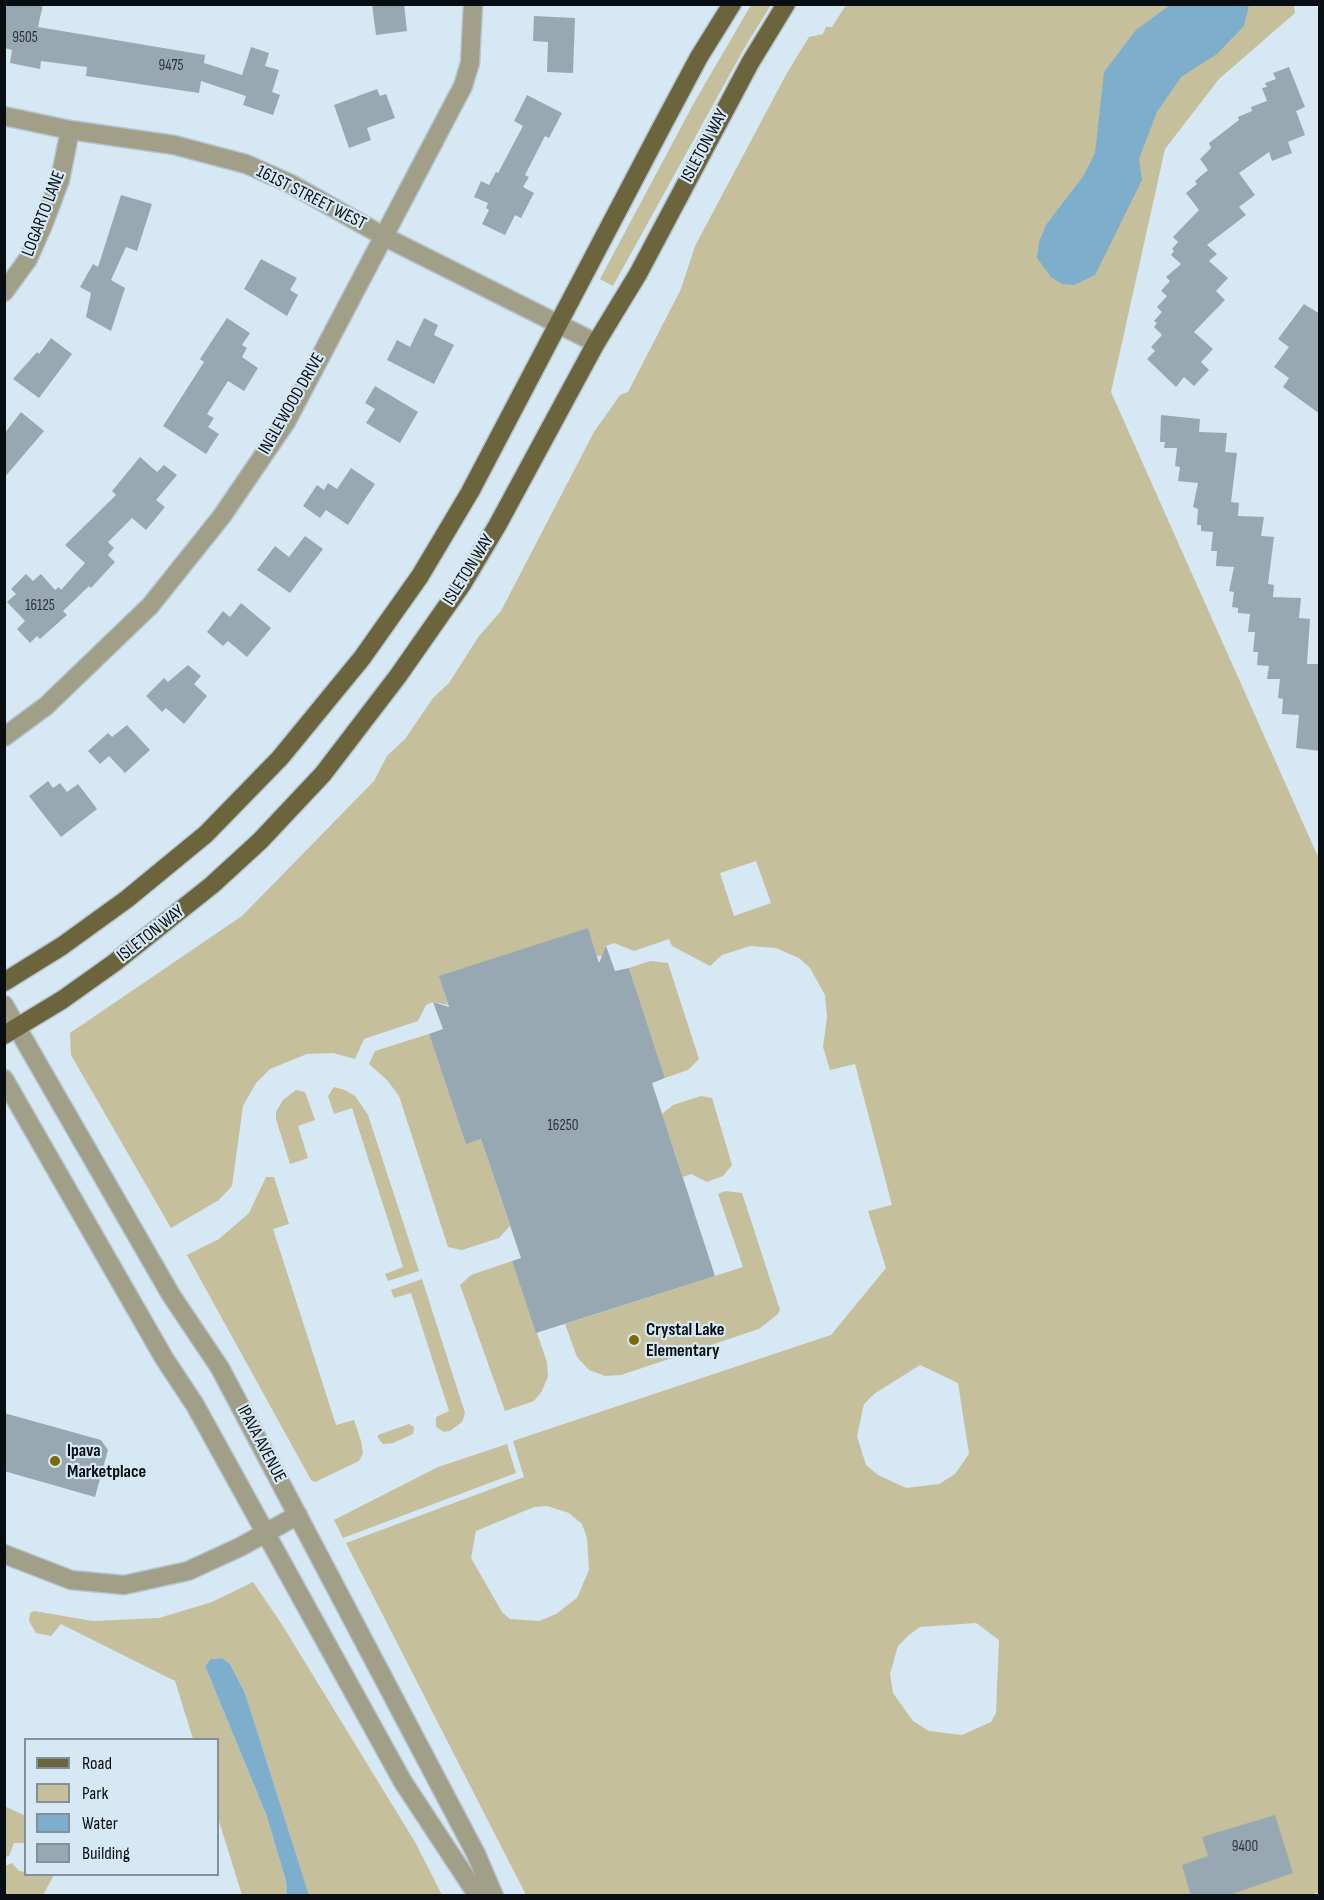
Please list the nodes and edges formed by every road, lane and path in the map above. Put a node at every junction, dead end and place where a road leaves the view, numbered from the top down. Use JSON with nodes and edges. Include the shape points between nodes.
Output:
{"nodes":[{"id":1,"x":473,"y":4,"type":"edge"},
{"id":2,"x":732,"y":4,"type":"edge"},
{"id":3,"x":786,"y":4,"type":"edge"},
{"id":4,"x":4,"y":116,"type":"edge"},
{"id":5,"x":70,"y":130,"type":"junction"},
{"id":6,"x":385,"y":237,"type":"junction"},
{"id":7,"x":4,"y":292,"type":"edge"},
{"id":8,"x":557,"y":324,"type":"junction"},
{"id":9,"x":596,"y":343,"type":"junction"},
{"id":10,"x":4,"y":737,"type":"edge"},
{"id":11,"x":4,"y":982,"type":"edge"},
{"id":12,"x":4,"y":1005,"type":"edge"},
{"id":13,"x":11,"y":1031,"type":"edge"},
{"id":14,"x":4,"y":1079,"type":"edge"},
{"id":15,"x":298,"y":1515,"type":"junction"},
{"id":16,"x":264,"y":1533,"type":"junction"},
{"id":17,"x":4,"y":1554,"type":"edge"},
{"id":18,"x":478,"y":1896,"type":"edge"},
{"id":19,"x":494,"y":1896,"type":"edge"}],
"edges":[{"from":1,"to":6,"type":"street","name":"INGLEWOOD DRIVE","via":[[472,40],[463,86]]},
{"from":2,"to":8,"type":"main road","via":[[699,57]]},
{"from":3,"to":9,"type":"main road","name":"ISLETON WAY"},
{"from":4,"to":5,"type":"street","name":"161ST STREET WEST"},
{"from":5,"to":6,"type":"street","name":"161ST STREET WEST","via":[[174,145],[246,164],[291,184]]},
{"from":5,"to":7,"type":"street","name":"LOGARTO LANE","via":[[60,180],[44,225],[28,259]]},
{"from":6,"to":8,"type":"street","name":"161ST STREET WEST"},
{"from":6,"to":10,"type":"street","name":"INGLEWOOD DRIVE","via":[[286,422],[222,516],[150,606],[53,699]]},
{"from":8,"to":9,"type":"street","name":"161ST STREET WEST"},
{"from":8,"to":11,"type":"main road","via":[[475,482],[420,576],[355,666],[280,758],[206,834],[156,877],[62,946]]},
{"from":9,"to":13,"type":"main road","name":"ISLETON WAY","via":[[463,583],[323,774],[212,885],[114,963]]},
{"from":12,"to":13,"type":"street","name":"IPAVA AVENUE"},
{"from":13,"to":15,"type":"street","name":"IPAVA AVENUE","via":[[171,1295],[220,1368]]},
{"from":14,"to":16,"type":"street","via":[[195,1405]]},
{"from":15,"to":16,"type":"street"},
{"from":15,"to":19,"type":"street","name":"IPAVA AVENUE","via":[[476,1854]]},
{"from":16,"to":17,"type":"street","via":[[188,1571],[124,1585],[70,1580]]},
{"from":16,"to":18,"type":"street","via":[[403,1782]]}]}
